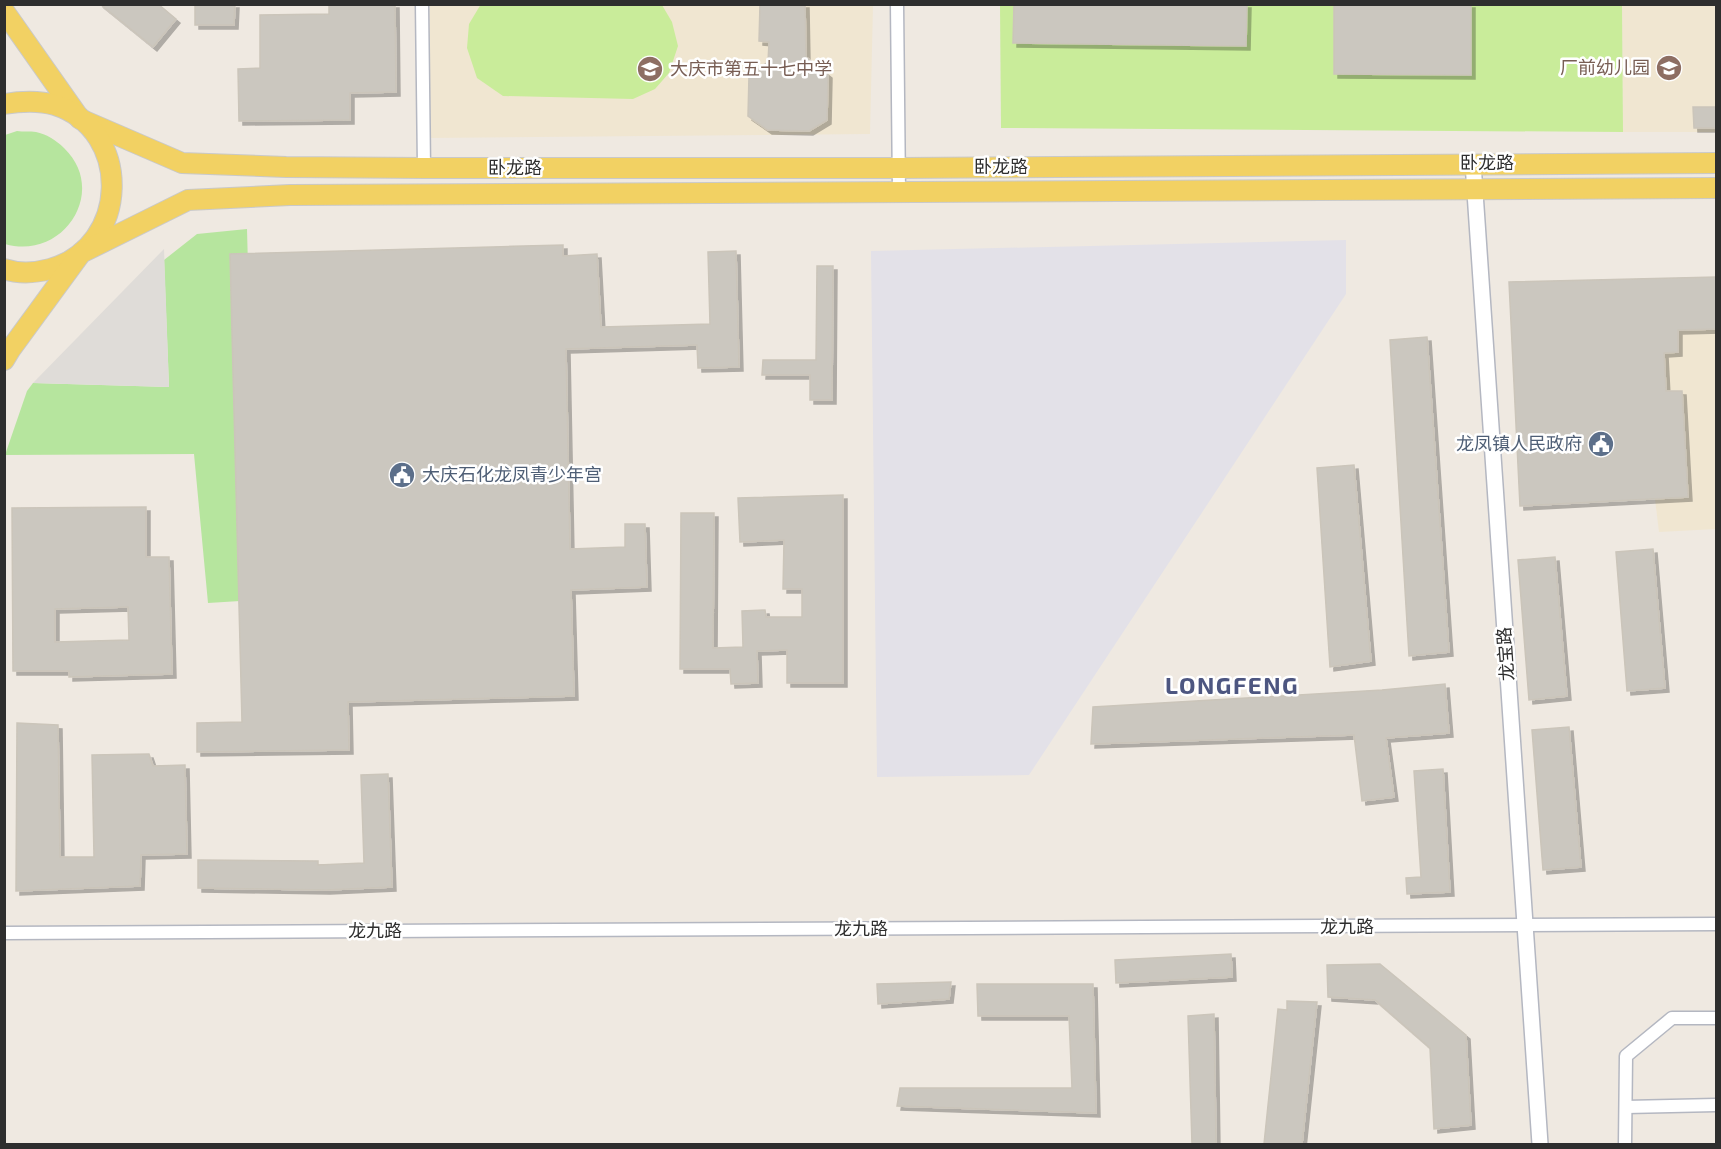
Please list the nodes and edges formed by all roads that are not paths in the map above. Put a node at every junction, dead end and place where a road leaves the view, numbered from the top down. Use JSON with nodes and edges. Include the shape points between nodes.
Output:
{"nodes":[{"id":1,"x":422,"y":4,"type":"edge"},
{"id":2,"x":897,"y":4,"type":"edge"},
{"id":3,"x":4,"y":11,"type":"edge"},
{"id":4,"x":4,"y":104,"type":"edge"},
{"id":5,"x":80,"y":119,"type":"junction"},
{"id":6,"x":1473,"y":163,"type":"junction"},
{"id":7,"x":1716,"y":163,"type":"edge"},
{"id":8,"x":424,"y":168,"type":"junction"},
{"id":9,"x":899,"y":168,"type":"junction"},
{"id":10,"x":1716,"y":188,"type":"edge"},
{"id":11,"x":1474,"y":189,"type":"junction"},
{"id":12,"x":899,"y":192,"type":"junction"},
{"id":13,"x":81,"y":253,"type":"junction"},
{"id":14,"x":4,"y":269,"type":"edge"},
{"id":15,"x":4,"y":360,"type":"edge"},
{"id":16,"x":1716,"y":924,"type":"edge"},
{"id":17,"x":1525,"y":926,"type":"junction"},
{"id":18,"x":4,"y":933,"type":"edge"},
{"id":19,"x":1716,"y":1018,"type":"edge"},
{"id":20,"x":1716,"y":1105,"type":"edge"},
{"id":21,"x":1626,"y":1107,"type":"junction"},
{"id":22,"x":1540,"y":1144,"type":"edge"},
{"id":23,"x":1626,"y":1144,"type":"edge"}],
"edges":[{"from":1,"to":8,"type":"street"},
{"from":2,"to":9,"type":"street"},
{"from":3,"to":5,"type":"main road"},
{"from":4,"to":5,"type":"main road","name":"卧龙路","via":[[29,100],[56,105]]},
{"from":5,"to":8,"type":"main road","name":"卧龙路","via":[[182,163]]},
{"from":5,"to":13,"type":"main road","via":[[97,137],[109,160],[113,186],[109,211],[98,234]]},
{"from":6,"to":7,"type":"main road","name":"卧龙路"},
{"from":6,"to":9,"type":"main road","name":"卧龙路"},
{"from":6,"to":11,"type":"street","name":"龙宝路"},
{"from":8,"to":9,"type":"main road","name":"卧龙路"},
{"from":9,"to":12,"type":"street"},
{"from":10,"to":11,"type":"main road","name":"卧龙路"},
{"from":11,"to":12,"type":"main road","name":"卧龙路"},
{"from":11,"to":17,"type":"street","name":"龙宝路"},
{"from":12,"to":13,"type":"main road","name":"卧龙路","via":[[290,195],[189,200]]},
{"from":13,"to":14,"type":"main road","name":"卧龙路","via":[[60,266],[37,272]]},
{"from":13,"to":15,"type":"main road"},
{"from":16,"to":17,"type":"street","name":"龙九路"},
{"from":17,"to":18,"type":"street","name":"龙九路"},
{"from":17,"to":22,"type":"street","name":"龙宝路"},
{"from":19,"to":21,"type":"street","via":[[1672,1018],[1626,1056]]},
{"from":20,"to":21,"type":"street"},
{"from":21,"to":23,"type":"street"}]}
